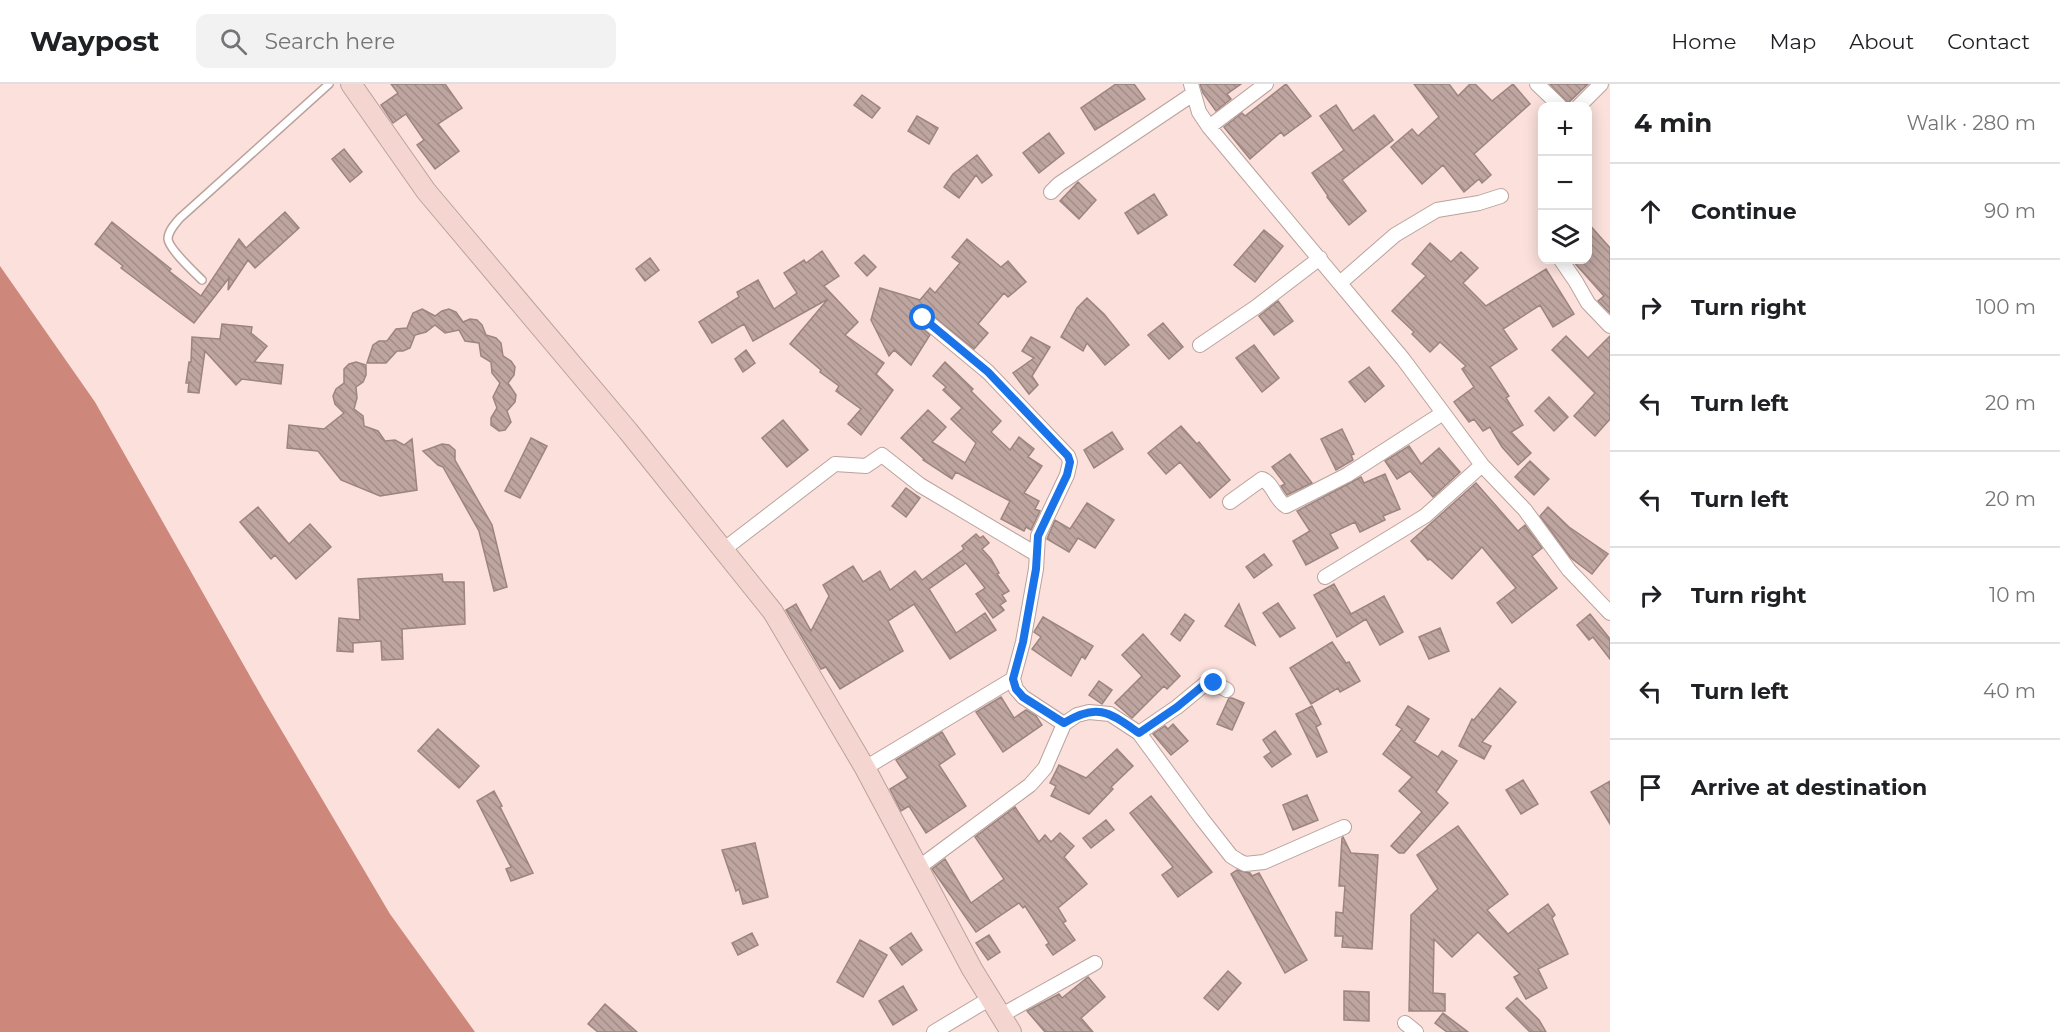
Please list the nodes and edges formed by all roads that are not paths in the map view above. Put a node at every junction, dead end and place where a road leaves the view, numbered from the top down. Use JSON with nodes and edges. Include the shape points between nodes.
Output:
{"nodes":[{"id":1,"x":329,"y":84,"type":"edge"},
{"id":2,"x":351,"y":84,"type":"edge"},
{"id":3,"x":1266,"y":84,"type":"edge"},
{"id":4,"x":1537,"y":84,"type":"edge"},
{"id":5,"x":1601,"y":84,"type":"edge"},
{"id":6,"x":1192,"y":89,"type":"edge"},
{"id":7,"x":1556,"y":102,"type":"edge"},
{"id":8,"x":1583,"y":102,"type":"edge"},
{"id":9,"x":1209,"y":127,"type":"junction"},
{"id":10,"x":1051,"y":192,"type":"dead end"},
{"id":11,"x":1501,"y":196,"type":"dead end"},
{"id":12,"x":1320,"y":258,"type":"junction"},
{"id":13,"x":1564,"y":264,"type":"edge"},
{"id":14,"x":202,"y":280,"type":"dead end"},
{"id":15,"x":1340,"y":283,"type":"junction"},
{"id":16,"x":923,"y":318,"type":"dead end"},
{"id":17,"x":1610,"y":326,"type":"edge"},
{"id":18,"x":1200,"y":345,"type":"dead end"},
{"id":19,"x":1443,"y":413,"type":"junction"},
{"id":20,"x":1482,"y":465,"type":"junction"},
{"id":21,"x":1230,"y":502,"type":"dead end"},
{"id":22,"x":723,"y":550,"type":"junction"},
{"id":23,"x":1036,"y":554,"type":"junction"},
{"id":24,"x":1325,"y":577,"type":"dead end"},
{"id":25,"x":1610,"y":613,"type":"edge"},
{"id":26,"x":1013,"y":679,"type":"junction"},
{"id":27,"x":1227,"y":690,"type":"dead end"},
{"id":28,"x":1064,"y":723,"type":"junction"},
{"id":29,"x":1139,"y":733,"type":"junction"},
{"id":30,"x":865,"y":768,"type":"junction"},
{"id":31,"x":1344,"y":828,"type":"dead end"},
{"id":32,"x":918,"y":868,"type":"junction"},
{"id":33,"x":1095,"y":963,"type":"dead end"},
{"id":34,"x":989,"y":999,"type":"junction"},
{"id":35,"x":1005,"y":1024,"type":"edge"},
{"id":36,"x":934,"y":1032,"type":"edge"}],
"edges":[{"from":1,"to":14,"type":"lane","via":[[171,230],[171,246]]},
{"from":2,"to":22,"type":"street","via":[[426,191]]},
{"from":3,"to":9,"type":"street"},
{"from":4,"to":7,"type":"street"},
{"from":5,"to":8,"type":"street"},
{"from":6,"to":9,"type":"street","via":[[1199,112]]},
{"from":6,"to":10,"type":"street"},
{"from":9,"to":12,"type":"street"},
{"from":11,"to":15,"type":"street","via":[[1437,210],[1395,235]]},
{"from":12,"to":15,"type":"street"},
{"from":12,"to":18,"type":"street"},
{"from":13,"to":17,"type":"street","via":[[1588,303]]},
{"from":15,"to":19,"type":"street"},
{"from":16,"to":23,"type":"street","via":[[988,372],[1068,456],[1070,468],[1038,536]]},
{"from":19,"to":20,"type":"street"},
{"from":19,"to":21,"type":"street","via":[[1347,475],[1291,504],[1282,504],[1262,479]]},
{"from":20,"to":24,"type":"street","via":[[1425,516]]},
{"from":20,"to":25,"type":"street","via":[[1525,510],[1569,570]]},
{"from":22,"to":23,"type":"street","via":[[835,464],[866,466],[882,456]]},
{"from":22,"to":30,"type":"street","via":[[773,612]]},
{"from":23,"to":26,"type":"street","via":[[1031,601]]},
{"from":26,"to":28,"type":"street","via":[[1023,697]]},
{"from":26,"to":30,"type":"street"},
{"from":27,"to":29,"type":"street","via":[[1214,683],[1205,684]]},
{"from":28,"to":29,"type":"street","via":[[1089,712],[1110,714]]},
{"from":28,"to":32,"type":"street","via":[[1045,768],[1030,785]]},
{"from":29,"to":31,"type":"street","via":[[1231,855],[1245,864],[1264,862]]},
{"from":30,"to":32,"type":"street"},
{"from":32,"to":34,"type":"street"},
{"from":33,"to":35,"type":"street"},
{"from":34,"to":35,"type":"street"},
{"from":34,"to":36,"type":"street"}]}
